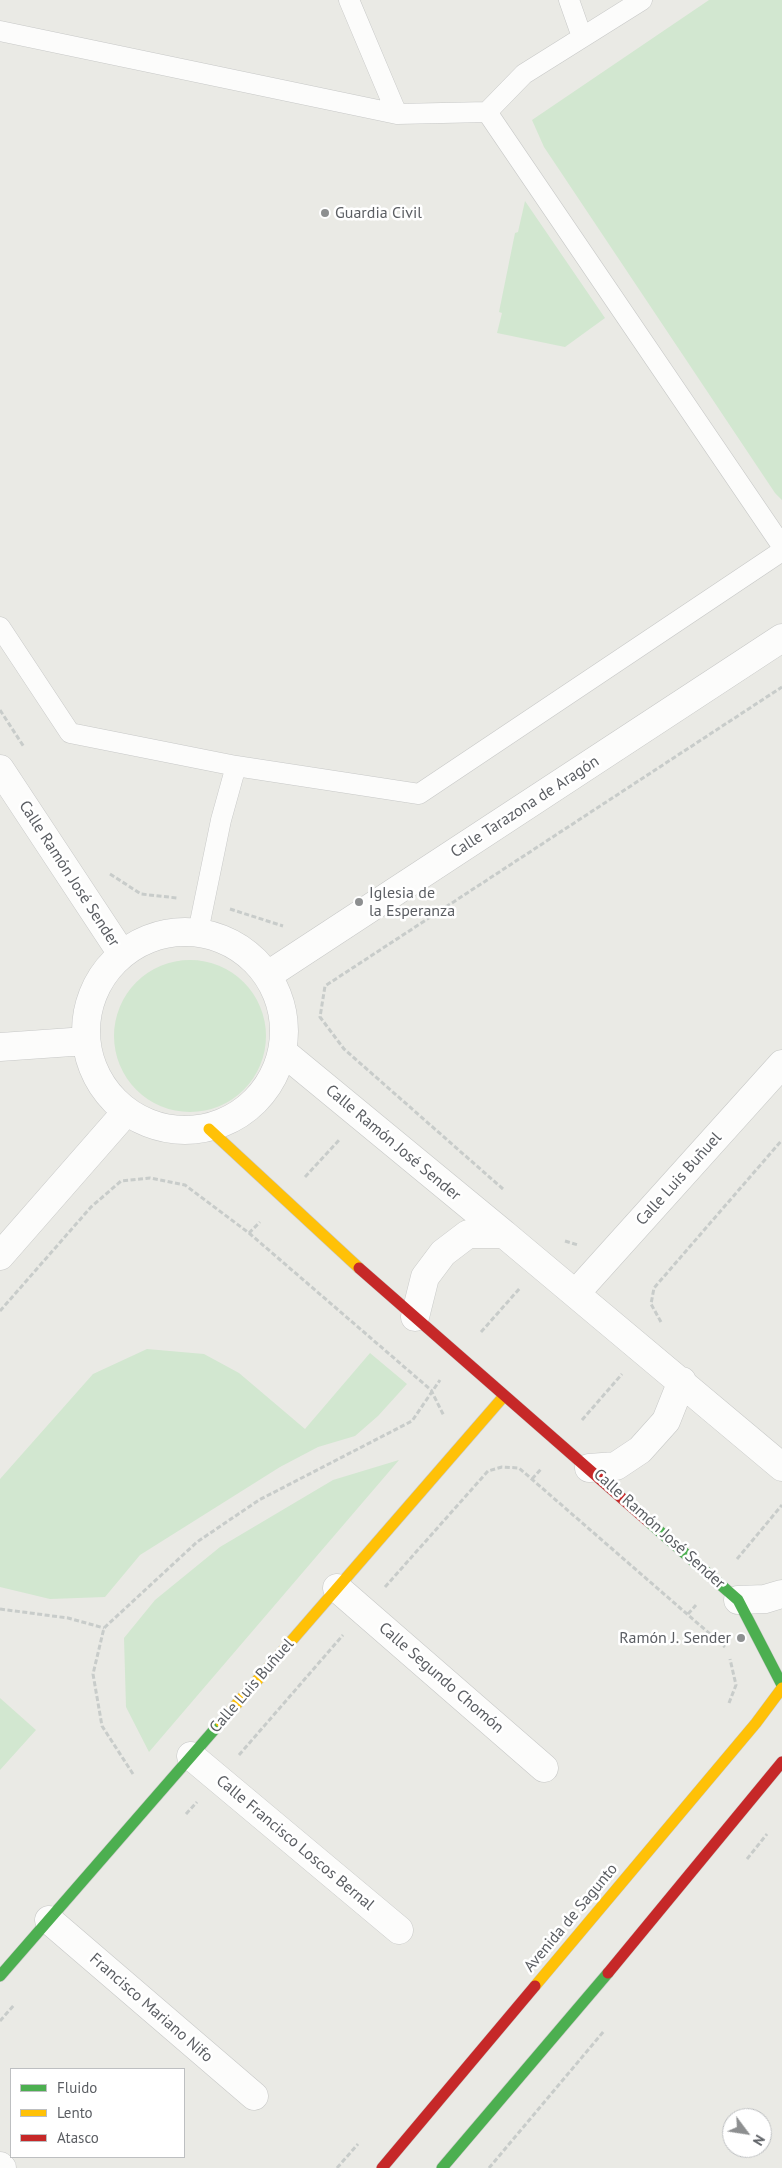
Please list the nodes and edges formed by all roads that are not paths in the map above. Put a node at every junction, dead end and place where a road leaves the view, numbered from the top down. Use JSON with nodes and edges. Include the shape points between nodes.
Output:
{"nodes":[{"id":1,"x":349,"y":0,"type":"edge"},
{"id":2,"x":569,"y":0,"type":"edge"},
{"id":3,"x":642,"y":0,"type":"edge"},
{"id":4,"x":0,"y":31,"type":"edge"},
{"id":5,"x":582,"y":37,"type":"junction"},
{"id":6,"x":487,"y":112,"type":"junction"},
{"id":7,"x":396,"y":114,"type":"junction"},
{"id":8,"x":782,"y":546,"type":"edge"},
{"id":9,"x":782,"y":551,"type":"edge"},
{"id":10,"x":0,"y":627,"type":"edge"},
{"id":11,"x":782,"y":638,"type":"edge"},
{"id":12,"x":236,"y":766,"type":"junction"},
{"id":13,"x":0,"y":769,"type":"edge"},
{"id":14,"x":198,"y":932,"type":"junction"},
{"id":15,"x":122,"y":954,"type":"junction"},
{"id":16,"x":268,"y":975,"type":"junction"},
{"id":17,"x":86,"y":1041,"type":"junction"},
{"id":18,"x":0,"y":1047,"type":"edge"},
{"id":19,"x":283,"y":1052,"type":"junction"},
{"id":20,"x":782,"y":1064,"type":"edge"},
{"id":21,"x":126,"y":1112,"type":"junction"},
{"id":22,"x":209,"y":1129,"type":"junction"},
{"id":23,"x":504,"y":1234,"type":"junction"},
{"id":24,"x":0,"y":1256,"type":"edge"},
{"id":25,"x":576,"y":1293,"type":"junction"},
{"id":26,"x":415,"y":1317,"type":"junction"},
{"id":27,"x":682,"y":1381,"type":"junction"},
{"id":28,"x":504,"y":1396,"type":"junction"},
{"id":29,"x":782,"y":1467,"type":"edge"},
{"id":30,"x":589,"y":1468,"type":"junction"},
{"id":31,"x":337,"y":1588,"type":"junction"},
{"id":32,"x":782,"y":1594,"type":"edge"},
{"id":33,"x":738,"y":1600,"type":"junction"},
{"id":34,"x":782,"y":1687,"type":"edge"},
{"id":35,"x":191,"y":1756,"type":"junction"},
{"id":36,"x":782,"y":1762,"type":"edge"},
{"id":37,"x":544,"y":1768,"type":"dead end"},
{"id":38,"x":49,"y":1920,"type":"junction"},
{"id":39,"x":399,"y":1930,"type":"dead end"},
{"id":40,"x":0,"y":1976,"type":"edge"},
{"id":41,"x":254,"y":2096,"type":"dead end"},
{"id":42,"x":382,"y":2168,"type":"edge"},
{"id":43,"x":442,"y":2168,"type":"edge"}],
"edges":[{"from":1,"to":7,"type":"lane"},
{"from":2,"to":5,"type":"lane"},
{"from":3,"to":5,"type":"lane"},
{"from":4,"to":7,"type":"lane"},
{"from":5,"to":6,"type":"lane","via":[[524,74]]},
{"from":6,"to":7,"type":"lane"},
{"from":6,"to":8,"type":"lane"},
{"from":9,"to":12,"type":"lane","via":[[419,794]]},
{"from":10,"to":12,"type":"lane","via":[[70,734]]},
{"from":11,"to":16,"type":"street","name":"Calle Tarazona de Aragón"},
{"from":12,"to":14,"type":"lane","via":[[221,820]]},
{"from":13,"to":15,"type":"street","name":"Calle Ramón José Sender"},
{"from":14,"to":15,"type":"street","via":[[157,935]]},
{"from":14,"to":16,"type":"street","via":[[238,946]]},
{"from":15,"to":17,"type":"street","via":[[93,993]]},
{"from":16,"to":19,"type":"street","via":[[284,1012]]},
{"from":17,"to":18,"type":"street"},
{"from":17,"to":21,"type":"street","via":[[98,1081]]},
{"from":19,"to":22,"type":"street","via":[[268,1086],[243,1113]]},
{"from":19,"to":23,"type":"street","name":"Calle Ramón José Sender"},
{"from":20,"to":25,"type":"street","name":"Calle Luis Buñuel"},
{"from":21,"to":22,"type":"street","via":[[165,1130]]},
{"from":21,"to":24,"type":"street"},
{"from":22,"to":26,"type":"street"},
{"from":23,"to":25,"type":"street","name":"Calle Ramón José Sender"},
{"from":23,"to":26,"type":"street","via":[[468,1234],[443,1253],[425,1277]]},
{"from":25,"to":27,"type":"street"},
{"from":26,"to":28,"type":"street"},
{"from":27,"to":29,"type":"street"},
{"from":27,"to":30,"type":"street","name":"Calle Ramón José Sender","via":[[666,1421],[640,1450],[616,1466]]},
{"from":28,"to":30,"type":"street"},
{"from":28,"to":31,"type":"street","name":"Calle Luis Buñuel"},
{"from":30,"to":33,"type":"street","name":"Calle Ramón José Sender"},
{"from":31,"to":35,"type":"street","name":"Calle Luis Buñuel"},
{"from":31,"to":37,"type":"street","name":"Calle Segundo Chomón"},
{"from":32,"to":33,"type":"street","name":"Calle Ramón José Sender","via":[[765,1599]]},
{"from":33,"to":34,"type":"street","name":"Calle Ramón José Sender"},
{"from":34,"to":42,"type":"street","name":"Avenida de Sagunto","via":[[756,1723]]},
{"from":35,"to":38,"type":"street","name":"Calle Luis Buñuel"},
{"from":35,"to":39,"type":"street","name":"Calle Francisco Loscos Bernal"},
{"from":36,"to":43,"type":"street"},
{"from":38,"to":40,"type":"street","name":"Calle Luis Buñuel"},
{"from":38,"to":41,"type":"street","name":"Francisco Mariano Nifo"}]}
